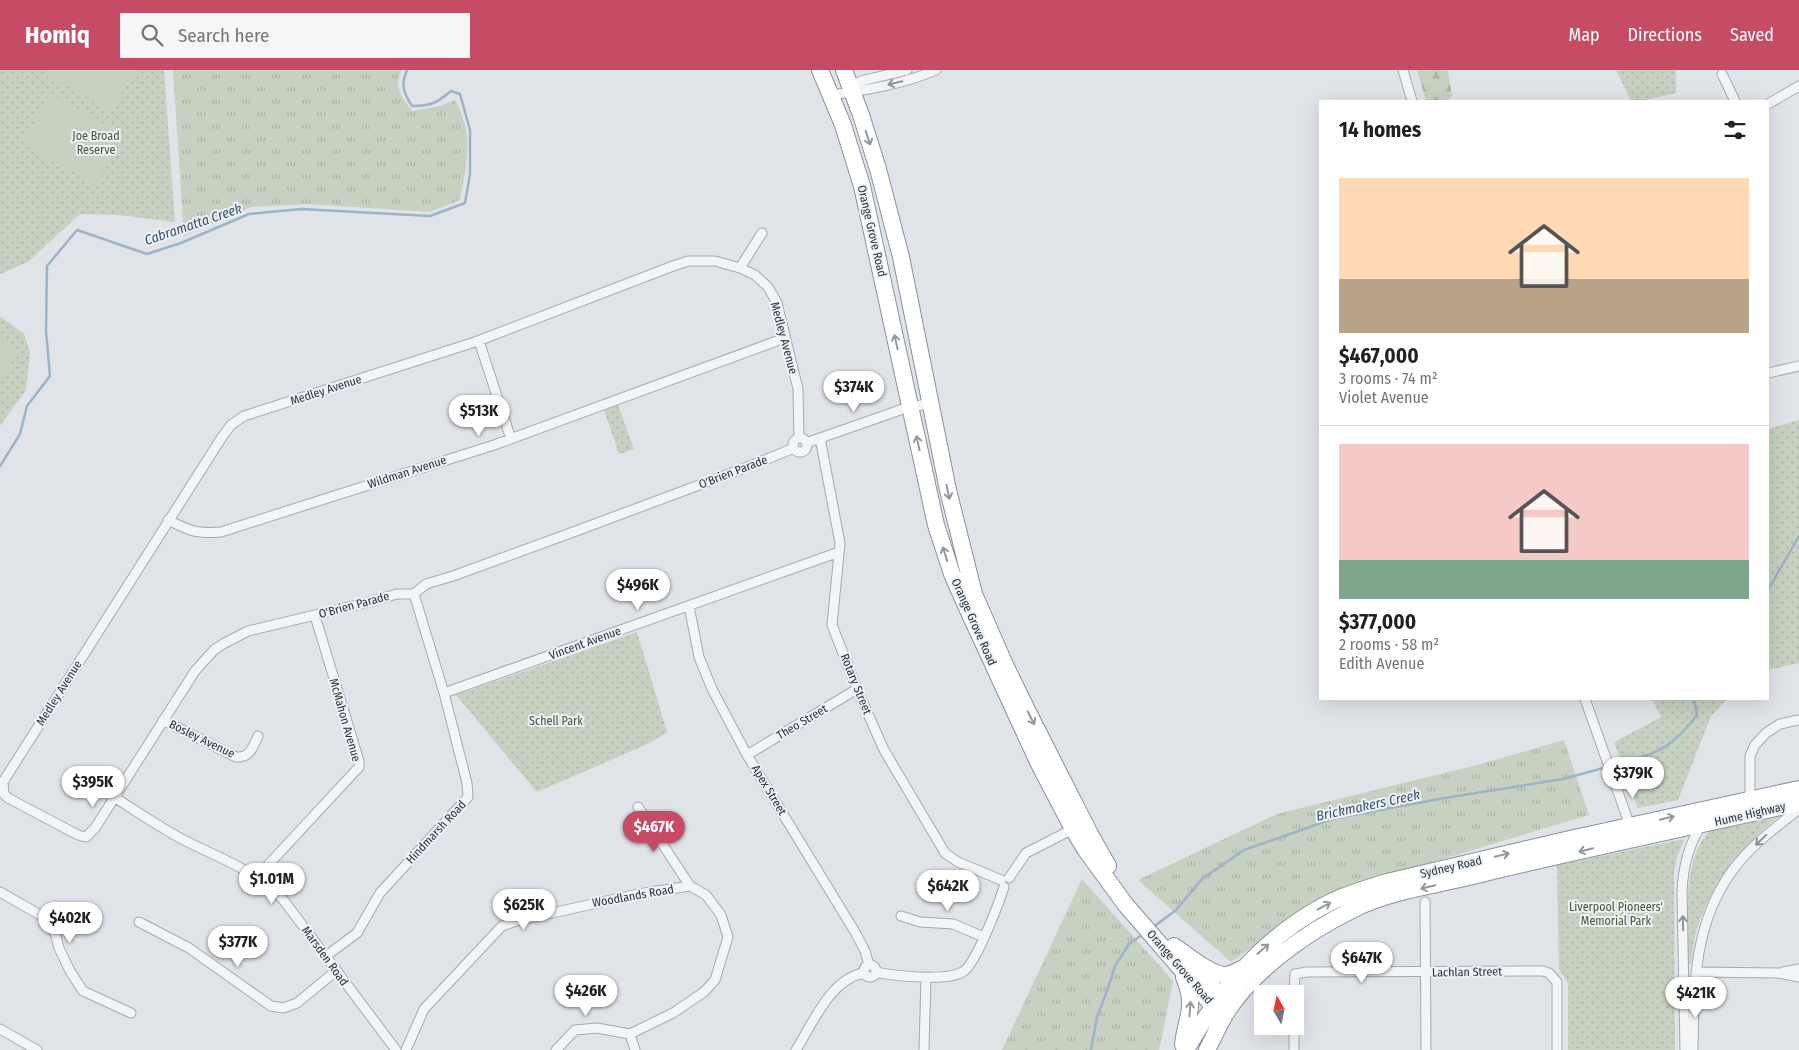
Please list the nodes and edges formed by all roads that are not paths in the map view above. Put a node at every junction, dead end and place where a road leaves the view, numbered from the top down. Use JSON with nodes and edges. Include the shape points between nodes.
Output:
{"nodes":[{"id":1,"x":820,"y":70,"type":"edge"},
{"id":2,"x":844,"y":70,"type":"edge"},
{"id":3,"x":907,"y":70,"type":"edge"},
{"id":4,"x":936,"y":70,"type":"edge"},
{"id":5,"x":1403,"y":70,"type":"edge"},
{"id":6,"x":1722,"y":74,"type":"dead end"},
{"id":7,"x":1799,"y":86,"type":"edge"},
{"id":8,"x":851,"y":89,"type":"junction"},
{"id":9,"x":831,"y":95,"type":"junction"},
{"id":10,"x":1412,"y":100,"type":"edge"},
{"id":11,"x":1735,"y":100,"type":"edge"},
{"id":12,"x":1769,"y":103,"type":"edge"},
{"id":13,"x":762,"y":234,"type":"dead end"},
{"id":14,"x":740,"y":268,"type":"junction"},
{"id":15,"x":784,"y":338,"type":"junction"},
{"id":16,"x":478,"y":341,"type":"junction"},
{"id":17,"x":1799,"y":366,"type":"edge"},
{"id":18,"x":1769,"y":373,"type":"edge"},
{"id":19,"x":930,"y":402,"type":"junction"},
{"id":20,"x":910,"y":406,"type":"junction"},
{"id":21,"x":511,"y":438,"type":"junction"},
{"id":22,"x":820,"y":438,"type":"junction"},
{"id":23,"x":803,"y":441,"type":"junction"},
{"id":24,"x":168,"y":520,"type":"junction"},
{"id":25,"x":839,"y":552,"type":"junction"},
{"id":26,"x":414,"y":594,"type":"junction"},
{"id":27,"x":689,"y":606,"type":"junction"},
{"id":28,"x":314,"y":616,"type":"junction"},
{"id":29,"x":857,"y":690,"type":"junction"},
{"id":30,"x":444,"y":693,"type":"junction"},
{"id":31,"x":1585,"y":700,"type":"edge"},
{"id":32,"x":163,"y":720,"type":"junction"},
{"id":33,"x":1799,"y":720,"type":"edge"},
{"id":34,"x":258,"y":736,"type":"dead end"},
{"id":35,"x":747,"y":755,"type":"junction"},
{"id":36,"x":1799,"y":790,"type":"edge"},
{"id":37,"x":114,"y":797,"type":"junction"},
{"id":38,"x":1750,"y":801,"type":"junction"},
{"id":39,"x":1799,"y":803,"type":"edge"},
{"id":40,"x":1728,"y":805,"type":"junction"},
{"id":41,"x":638,"y":807,"type":"dead end"},
{"id":42,"x":1799,"y":809,"type":"edge"},
{"id":43,"x":1702,"y":824,"type":"junction"},
{"id":44,"x":1073,"y":829,"type":"junction"},
{"id":45,"x":1632,"y":833,"type":"junction"},
{"id":46,"x":82,"y":837,"type":"joint"},
{"id":47,"x":257,"y":877,"type":"junction"},
{"id":48,"x":1005,"y":882,"type":"junction"},
{"id":49,"x":690,"y":886,"type":"junction"},
{"id":50,"x":0,"y":892,"type":"edge"},
{"id":51,"x":1425,"y":902,"type":"dead end"},
{"id":52,"x":902,"y":916,"type":"dead end"},
{"id":53,"x":1144,"y":919,"type":"junction"},
{"id":54,"x":139,"y":922,"type":"dead end"},
{"id":55,"x":1157,"y":935,"type":"junction"},
{"id":56,"x":984,"y":937,"type":"junction"},
{"id":57,"x":1174,"y":946,"type":"junction"},
{"id":58,"x":326,"y":956,"type":"junction"},
{"id":59,"x":1244,"y":968,"type":"junction"},
{"id":60,"x":1799,"y":968,"type":"edge"},
{"id":61,"x":866,"y":969,"type":"junction"},
{"id":62,"x":1181,"y":969,"type":"junction"},
{"id":63,"x":336,"y":971,"type":"junction"},
{"id":64,"x":1426,"y":972,"type":"junction"},
{"id":65,"x":1696,"y":972,"type":"junction"},
{"id":66,"x":1778,"y":972,"type":"junction"},
{"id":67,"x":926,"y":976,"type":"junction"},
{"id":68,"x":1799,"y":977,"type":"edge"},
{"id":69,"x":1295,"y":985,"type":"edge"},
{"id":70,"x":1220,"y":1005,"type":"junction"},
{"id":71,"x":131,"y":1013,"type":"dead end"},
{"id":72,"x":0,"y":1029,"type":"edge"},
{"id":73,"x":630,"y":1034,"type":"junction"},
{"id":74,"x":1294,"y":1035,"type":"edge"},
{"id":75,"x":37,"y":1050,"type":"edge"},
{"id":76,"x":396,"y":1050,"type":"edge"},
{"id":77,"x":406,"y":1050,"type":"edge"},
{"id":78,"x":556,"y":1050,"type":"edge"},
{"id":79,"x":635,"y":1050,"type":"edge"},
{"id":80,"x":796,"y":1050,"type":"edge"},
{"id":81,"x":924,"y":1050,"type":"edge"},
{"id":82,"x":1184,"y":1050,"type":"edge"},
{"id":83,"x":1207,"y":1050,"type":"edge"},
{"id":84,"x":1294,"y":1050,"type":"edge"},
{"id":85,"x":1426,"y":1050,"type":"edge"},
{"id":86,"x":1558,"y":1050,"type":"edge"},
{"id":87,"x":1685,"y":1050,"type":"edge"},
{"id":88,"x":1693,"y":1050,"type":"edge"}],
"edges":[{"from":1,"to":9,"type":"highway","name":"Orange Grove Road"},
{"from":2,"to":8,"type":"highway","name":"Orange Grove Road"},
{"from":3,"to":8,"type":"street","via":[[861,82]]},
{"from":4,"to":8,"type":"street","one_way":true,"via":[[914,78]]},
{"from":5,"to":10,"type":"street"},
{"from":6,"to":11,"type":"street"},
{"from":7,"to":12,"type":"street"},
{"from":8,"to":9,"type":"street"},
{"from":8,"to":19,"type":"highway","name":"Orange Grove Road","one_way":true,"via":[[878,169],[901,257]]},
{"from":20,"to":9,"type":"highway","name":"Orange Grove Road","one_way":true,"via":[[862,186]]},
{"from":13,"to":14,"type":"street"},
{"from":14,"to":15,"type":"street","name":"Medley Avenue","via":[[755,275],[768,287],[777,303]]},
{"from":14,"to":16,"type":"street","name":"Medley Avenue","via":[[715,261],[688,262]]},
{"from":15,"to":21,"type":"street","name":"Wildman Avenue"},
{"from":15,"to":23,"type":"street","name":"Medley Avenue","via":[[798,389]]},
{"from":16,"to":21,"type":"street"},
{"from":16,"to":24,"type":"street","name":"Medley Avenue","via":[[244,416],[222,437]]},
{"from":17,"to":18,"type":"street"},
{"from":19,"to":20,"type":"street"},
{"from":19,"to":53,"type":"highway","name":"Orange Grove Road","one_way":true,"via":[[956,526],[984,619],[1090,834]]},
{"from":20,"to":22,"type":"street"},
{"from":44,"to":20,"type":"highway","name":"Orange Grove Road","one_way":true,"via":[[1039,764],[952,574],[936,525]]},
{"from":21,"to":24,"type":"street","name":"Wildman Avenue","via":[[221,532],[199,533]]},
{"from":22,"to":23,"type":"street"},
{"from":22,"to":25,"type":"street","name":"Rotary Street"},
{"from":23,"to":26,"type":"street","name":"O'Brien Parade","via":[[805,449],[801,452],[794,448],[426,584]]},
{"from":24,"to":46,"type":"street","name":"Medley Avenue","via":[[3,782],[2,790],[8,798]]},
{"from":25,"to":27,"type":"street","name":"Vincent Avenue"},
{"from":25,"to":29,"type":"street","name":"Rotary Street","via":[[832,625]]},
{"from":26,"to":28,"type":"street","name":"O'Brien Parade","via":[[397,594]]},
{"from":26,"to":30,"type":"street","name":"Hindmarsh Road"},
{"from":27,"to":30,"type":"street","name":"Vincent Avenue"},
{"from":27,"to":35,"type":"street","name":"Apex Street","via":[[699,657]]},
{"from":28,"to":32,"type":"street","name":"O'Brien Parade","via":[[257,628],[222,644],[195,670]]},
{"from":28,"to":47,"type":"street","name":"McMahon Avenue","via":[[359,767]]},
{"from":29,"to":35,"type":"street","name":"Theo Street"},
{"from":29,"to":48,"type":"street","name":"Rotary Street","via":[[884,750],[945,853]]},
{"from":30,"to":58,"type":"street","name":"Hindmarsh Road","via":[[468,797],[380,893],[358,933]]},
{"from":31,"to":45,"type":"street"},
{"from":32,"to":34,"type":"street","name":"Bosley Avenue","via":[[236,757],[252,751]]},
{"from":32,"to":37,"type":"street","name":"O'Brien Parade"},
{"from":33,"to":38,"type":"street","via":[[1780,724],[1755,745],[1750,756]]},
{"from":35,"to":61,"type":"street","name":"Apex Street","via":[[858,938]]},
{"from":36,"to":38,"type":"highway","name":"Hume Highway"},
{"from":37,"to":46,"type":"street","name":"O'Brien Parade","via":[[91,834]]},
{"from":37,"to":47,"type":"street","name":"Marsden Road","via":[[179,837]]},
{"from":38,"to":40,"type":"highway","name":"Hume Highway"},
{"from":39,"to":43,"type":"highway","name":"Hume Highway"},
{"from":40,"to":43,"type":"street"},
{"from":45,"to":40,"type":"highway","name":"Sydney Road","one_way":true},
{"from":41,"to":49,"type":"street"},
{"from":42,"to":65,"type":"street","one_way":true,"via":[[1766,835],[1732,871],[1707,919],[1699,945]]},
{"from":43,"to":45,"type":"highway","name":"Sydney Road"},
{"from":87,"to":43,"type":"street","one_way":true,"via":[[1683,871]]},
{"from":44,"to":48,"type":"street","via":[[1026,853]]},
{"from":44,"to":53,"type":"highway","name":"Orange Grove Road","via":[[1125,904]]},
{"from":59,"to":45,"type":"highway","name":"Sydney Road","one_way":true,"via":[[1260,951],[1304,917],[1358,890]]},
{"from":45,"to":70,"type":"highway","name":"Sydney Road","one_way":true,"via":[[1355,908],[1307,935]]},
{"from":47,"to":58,"type":"street","name":"Marsden Road","via":[[278,893]]},
{"from":48,"to":56,"type":"street"},
{"from":49,"to":73,"type":"street","name":"Woodlands Road","via":[[706,895],[721,915],[728,937],[715,980],[704,992],[673,1013]]},
{"from":49,"to":77,"type":"street","name":"Woodlands Road","via":[[638,894],[502,926],[424,1009]]},
{"from":50,"to":71,"type":"street","via":[[42,916],[55,933],[70,971],[83,991]]},
{"from":51,"to":64,"type":"street"},
{"from":52,"to":56,"type":"street","via":[[920,922],[953,924]]},
{"from":53,"to":55,"type":"highway","name":"Orange Grove Road"},
{"from":54,"to":63,"type":"street","via":[[190,948],[271,1006],[283,1008],[297,1003]]},
{"from":55,"to":57,"type":"highway","name":"Orange Grove Road"},
{"from":55,"to":62,"type":"highway","name":"Orange Grove Road"},
{"from":56,"to":67,"type":"street","via":[[974,959],[964,971],[949,977]]},
{"from":57,"to":59,"type":"highway","via":[[1218,974],[1231,974]]},
{"from":57,"to":70,"type":"highway","name":"Orange Grove Road"},
{"from":58,"to":63,"type":"street","name":"Marsden Road"},
{"from":59,"to":70,"type":"highway","name":"Sydney Road"},
{"from":60,"to":66,"type":"street"},
{"from":61,"to":67,"type":"street","via":[[865,976],[869,978],[876,972]]},
{"from":61,"to":80,"type":"street","via":[[847,979],[834,991]]},
{"from":62,"to":70,"type":"highway","name":"Orange Grove Road"},
{"from":82,"to":62,"type":"highway","one_way":true,"via":[[1191,1004]]},
{"from":63,"to":76,"type":"street","name":"Marsden Road"},
{"from":64,"to":69,"type":"street","name":"Lachlan Street","via":[[1306,972],[1296,974]]},
{"from":64,"to":85,"type":"street"},
{"from":64,"to":86,"type":"street","name":"Lachlan Street","via":[[1549,973],[1557,982],[1558,989]]},
{"from":65,"to":66,"type":"street"},
{"from":65,"to":88,"type":"street"},
{"from":66,"to":68,"type":"street"},
{"from":67,"to":81,"type":"street"},
{"from":70,"to":82,"type":"highway","via":[[1206,1016]]},
{"from":70,"to":83,"type":"highway"},
{"from":72,"to":75,"type":"street"},
{"from":73,"to":78,"type":"street","via":[[597,1028],[575,1030]]},
{"from":73,"to":79,"type":"street"},
{"from":74,"to":84,"type":"street"}]}
